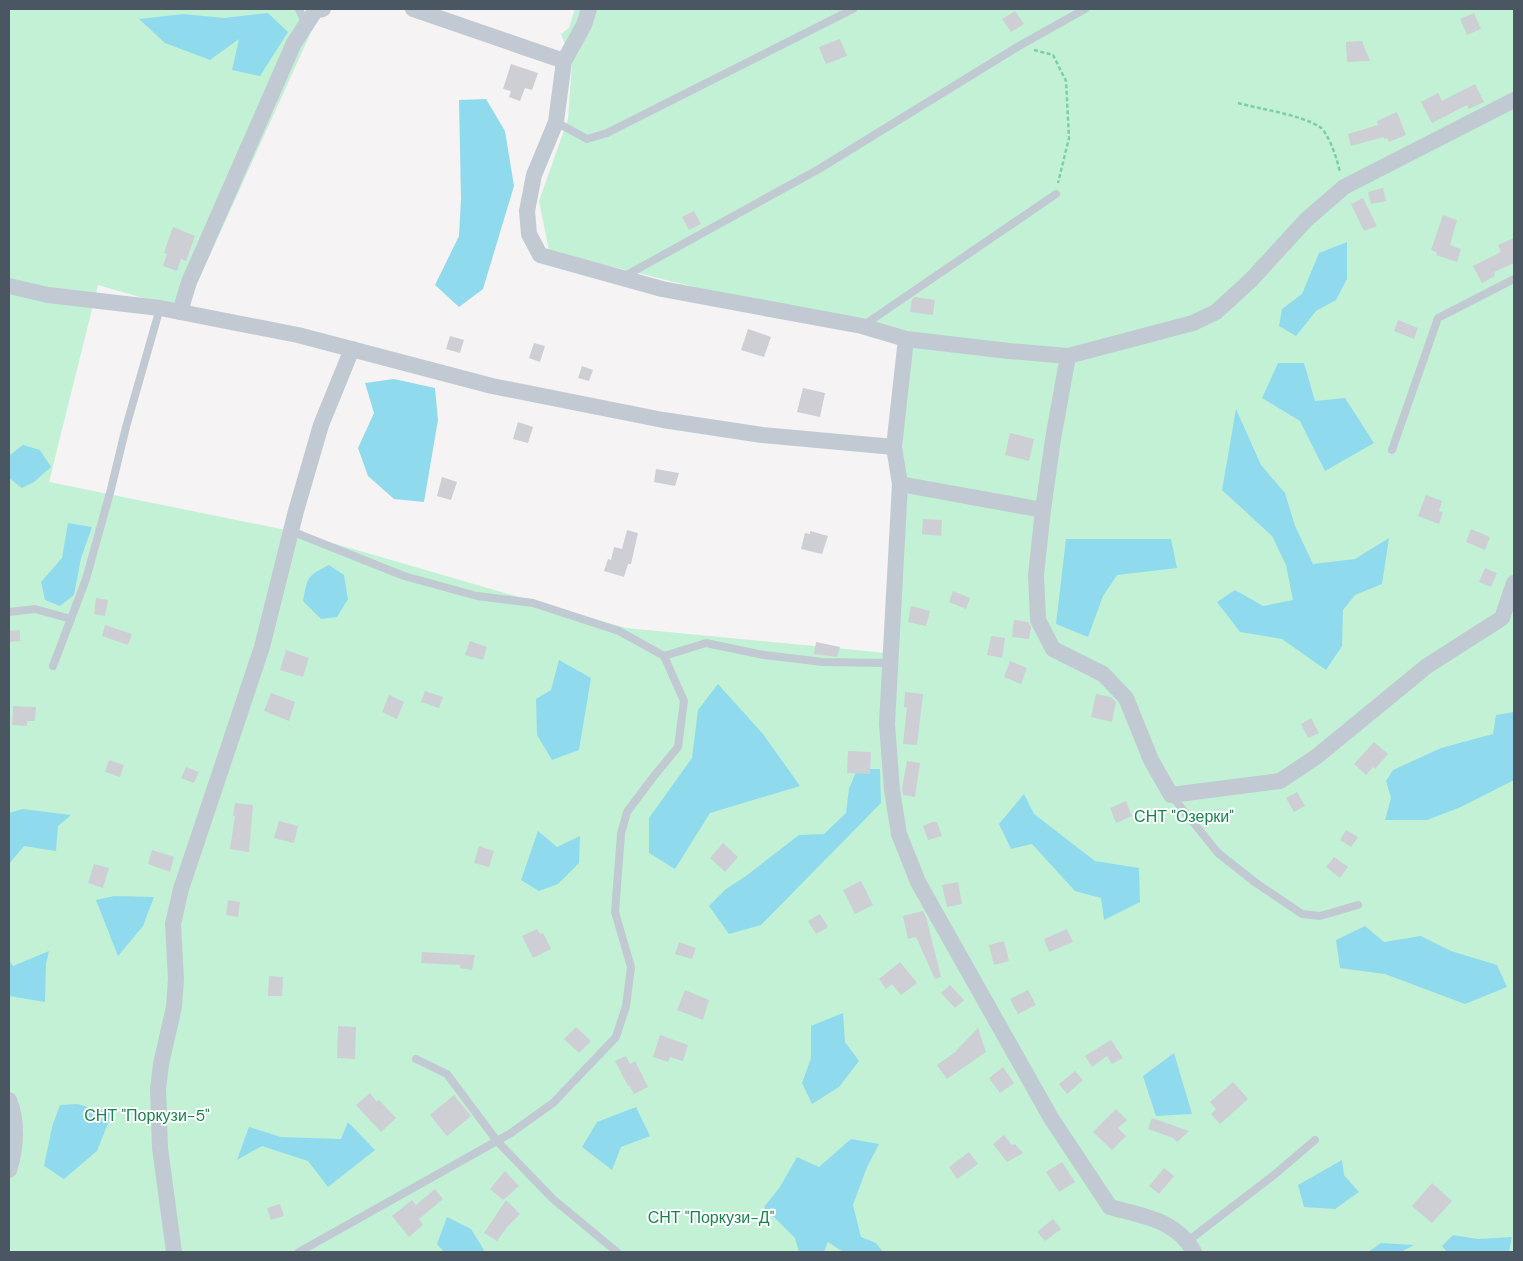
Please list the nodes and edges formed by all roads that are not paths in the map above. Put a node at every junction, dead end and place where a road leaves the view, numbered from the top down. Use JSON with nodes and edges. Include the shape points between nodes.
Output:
{"nodes":[{"id":1,"x":300,"y":9,"type":"edge"},
{"id":2,"x":323,"y":9,"type":"edge"},
{"id":3,"x":413,"y":9,"type":"edge"},
{"id":4,"x":589,"y":9,"type":"edge"},
{"id":5,"x":853,"y":9,"type":"edge"},
{"id":6,"x":1085,"y":9,"type":"edge"},
{"id":7,"x":306,"y":24,"type":"junction"},
{"id":8,"x":564,"y":61,"type":"junction"},
{"id":9,"x":1514,"y":100,"type":"edge"},
{"id":10,"x":556,"y":122,"type":"junction"},
{"id":11,"x":1056,"y":194,"type":"road end"},
{"id":12,"x":622,"y":278,"type":"junction"},
{"id":13,"x":1514,"y":279,"type":"edge"},
{"id":14,"x":9,"y":286,"type":"edge"},
{"id":15,"x":160,"y":308,"type":"junction"},
{"id":16,"x":180,"y":312,"type":"junction"},
{"id":17,"x":862,"y":326,"type":"junction"},
{"id":18,"x":906,"y":339,"type":"junction"},
{"id":19,"x":352,"y":349,"type":"junction"},
{"id":20,"x":1068,"y":356,"type":"junction"},
{"id":21,"x":894,"y":448,"type":"junction"},
{"id":22,"x":1392,"y":450,"type":"dead end"},
{"id":23,"x":900,"y":484,"type":"junction"},
{"id":24,"x":1043,"y":510,"type":"junction"},
{"id":25,"x":291,"y":531,"type":"junction"},
{"id":26,"x":1514,"y":583,"type":"edge"},
{"id":27,"x":9,"y":612,"type":"edge"},
{"id":28,"x":71,"y":618,"type":"junction"},
{"id":29,"x":664,"y":656,"type":"junction"},
{"id":30,"x":889,"y":663,"type":"junction"},
{"id":31,"x":53,"y":666,"type":"dead end"},
{"id":32,"x":1171,"y":795,"type":"junction"},
{"id":33,"x":1358,"y":905,"type":"dead end"},
{"id":34,"x":416,"y":1059,"type":"dead end"},
{"id":35,"x":9,"y":1100,"type":"edge"},
{"id":36,"x":1315,"y":1140,"type":"dead end"},
{"id":37,"x":497,"y":1141,"type":"junction"},
{"id":38,"x":9,"y":1170,"type":"edge"},
{"id":39,"x":1191,"y":1246,"type":"edge"},
{"id":40,"x":174,"y":1252,"type":"edge"},
{"id":41,"x":299,"y":1252,"type":"edge"},
{"id":42,"x":617,"y":1252,"type":"edge"}],
"edges":[{"from":1,"to":7,"type":"lane"},
{"from":2,"to":7,"type":"street","via":[[315,11]]},
{"from":3,"to":8,"type":"street"},
{"from":4,"to":8,"type":"street"},
{"from":5,"to":10,"type":"lane","via":[[607,133],[587,139]]},
{"from":6,"to":12,"type":"lane","via":[[819,169]]},
{"from":7,"to":16,"type":"street","via":[[294,43],[248,145],[189,282]]},
{"from":8,"to":10,"type":"street"},
{"from":9,"to":20,"type":"street","via":[[1344,187],[1306,220],[1251,280],[1216,312],[1193,323]]},
{"from":10,"to":12,"type":"street","via":[[534,175],[527,211],[528,234],[540,254]]},
{"from":11,"to":17,"type":"lane"},
{"from":12,"to":17,"type":"street","via":[[662,289]]},
{"from":13,"to":22,"type":"lane","via":[[1438,318]]},
{"from":14,"to":15,"type":"street","via":[[48,295]]},
{"from":15,"to":16,"type":"street"},
{"from":15,"to":28,"type":"lane","via":[[86,579]]},
{"from":16,"to":19,"type":"street"},
{"from":17,"to":18,"type":"street"},
{"from":18,"to":20,"type":"street"},
{"from":18,"to":21,"type":"street"},
{"from":19,"to":21,"type":"street","via":[[492,386],[663,420],[762,436]]},
{"from":19,"to":25,"type":"street","via":[[321,425]]},
{"from":20,"to":24,"type":"street"},
{"from":21,"to":23,"type":"street"},
{"from":23,"to":24,"type":"street"},
{"from":23,"to":30,"type":"street"},
{"from":24,"to":32,"type":"street","via":[[1036,575],[1038,620],[1052,649],[1103,674],[1126,698],[1151,760]]},
{"from":25,"to":29,"type":"lane","via":[[404,576],[477,596],[533,603],[619,631]]},
{"from":25,"to":40,"type":"street","via":[[262,647],[181,889],[173,924],[174,1008],[158,1088],[160,1148]]},
{"from":26,"to":32,"type":"street","via":[[1502,618],[1426,666],[1316,758],[1280,781]]},
{"from":27,"to":28,"type":"lane","via":[[35,609]]},
{"from":28,"to":31,"type":"lane"},
{"from":29,"to":30,"type":"lane","via":[[706,643],[764,655],[823,662]]},
{"from":29,"to":37,"type":"lane","via":[[684,701],[678,748],[627,812],[621,834],[614,912],[631,967],[626,1006],[616,1037],[553,1103]]},
{"from":30,"to":39,"type":"street","via":[[887,724],[892,790],[899,834],[918,882],[1051,1118],[1110,1207],[1174,1228]]},
{"from":32,"to":33,"type":"lane","via":[[1218,853],[1302,914],[1320,916]]},
{"from":34,"to":37,"type":"lane","via":[[447,1074]]},
{"from":35,"to":38,"type":"street","via":[[14,1127]]},
{"from":36,"to":39,"type":"lane"},
{"from":37,"to":41,"type":"lane"},
{"from":37,"to":42,"type":"lane","via":[[553,1199]]}]}
